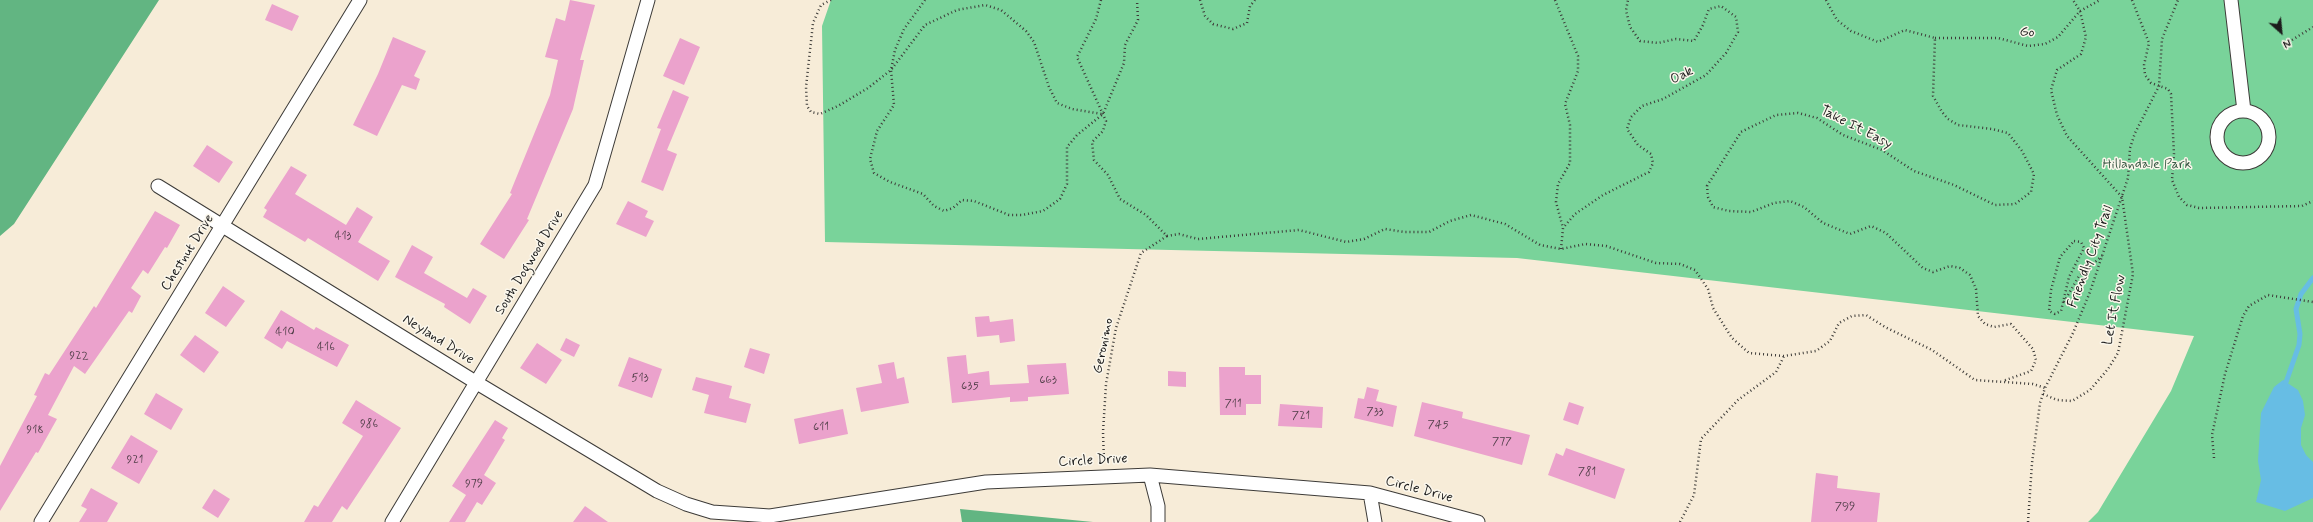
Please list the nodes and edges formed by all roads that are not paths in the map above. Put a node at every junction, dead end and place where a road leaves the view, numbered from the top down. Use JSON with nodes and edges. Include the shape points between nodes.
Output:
{"nodes":[{"id":1,"x":360,"y":0,"type":"edge"},
{"id":2,"x":648,"y":0,"type":"edge"},
{"id":3,"x":2231,"y":0,"type":"edge"},
{"id":4,"x":2244,"y":111,"type":"junction"},
{"id":5,"x":158,"y":186,"type":"dead end"},
{"id":6,"x":223,"y":226,"type":"junction"},
{"id":7,"x":477,"y":383,"type":"junction"},
{"id":8,"x":1150,"y":475,"type":"junction"},
{"id":9,"x":1370,"y":494,"type":"junction"},
{"id":10,"x":707,"y":510,"type":"joint"},
{"id":11,"x":41,"y":522,"type":"edge"},
{"id":12,"x":392,"y":522,"type":"edge"},
{"id":13,"x":1158,"y":522,"type":"edge"},
{"id":14,"x":1376,"y":522,"type":"edge"},
{"id":15,"x":1478,"y":522,"type":"edge"}],
"edges":[{"from":1,"to":6,"type":"street","name":"Chestnut Drive"},
{"from":2,"to":7,"type":"street","name":"South Dogwood Drive","via":[[595,185]]},
{"from":3,"to":4,"type":"street"},
{"from":4,"to":4,"type":"street","via":[[2224,118],[2217,132],[2217,143],[2221,153],[2239,164],[2250,163],[2259,158],[2266,150],[2269,140],[2268,129],[2263,120],[2254,113]]},
{"from":5,"to":6,"type":"street","name":"Neyland Drive"},
{"from":6,"to":7,"type":"street","name":"Neyland Drive"},
{"from":6,"to":11,"type":"street","name":"Chestnut Drive"},
{"from":7,"to":10,"type":"street","name":"Neyland Drive","via":[[657,491]]},
{"from":7,"to":12,"type":"street","name":"South Dogwood Drive"},
{"from":8,"to":9,"type":"street","name":"Circle Drive"},
{"from":8,"to":10,"type":"street","name":"Circle Drive","via":[[986,482],[770,516]]},
{"from":8,"to":13,"type":"street","via":[[1158,506]]},
{"from":9,"to":14,"type":"street"},
{"from":9,"to":15,"type":"street","name":"Circle Drive"}]}
